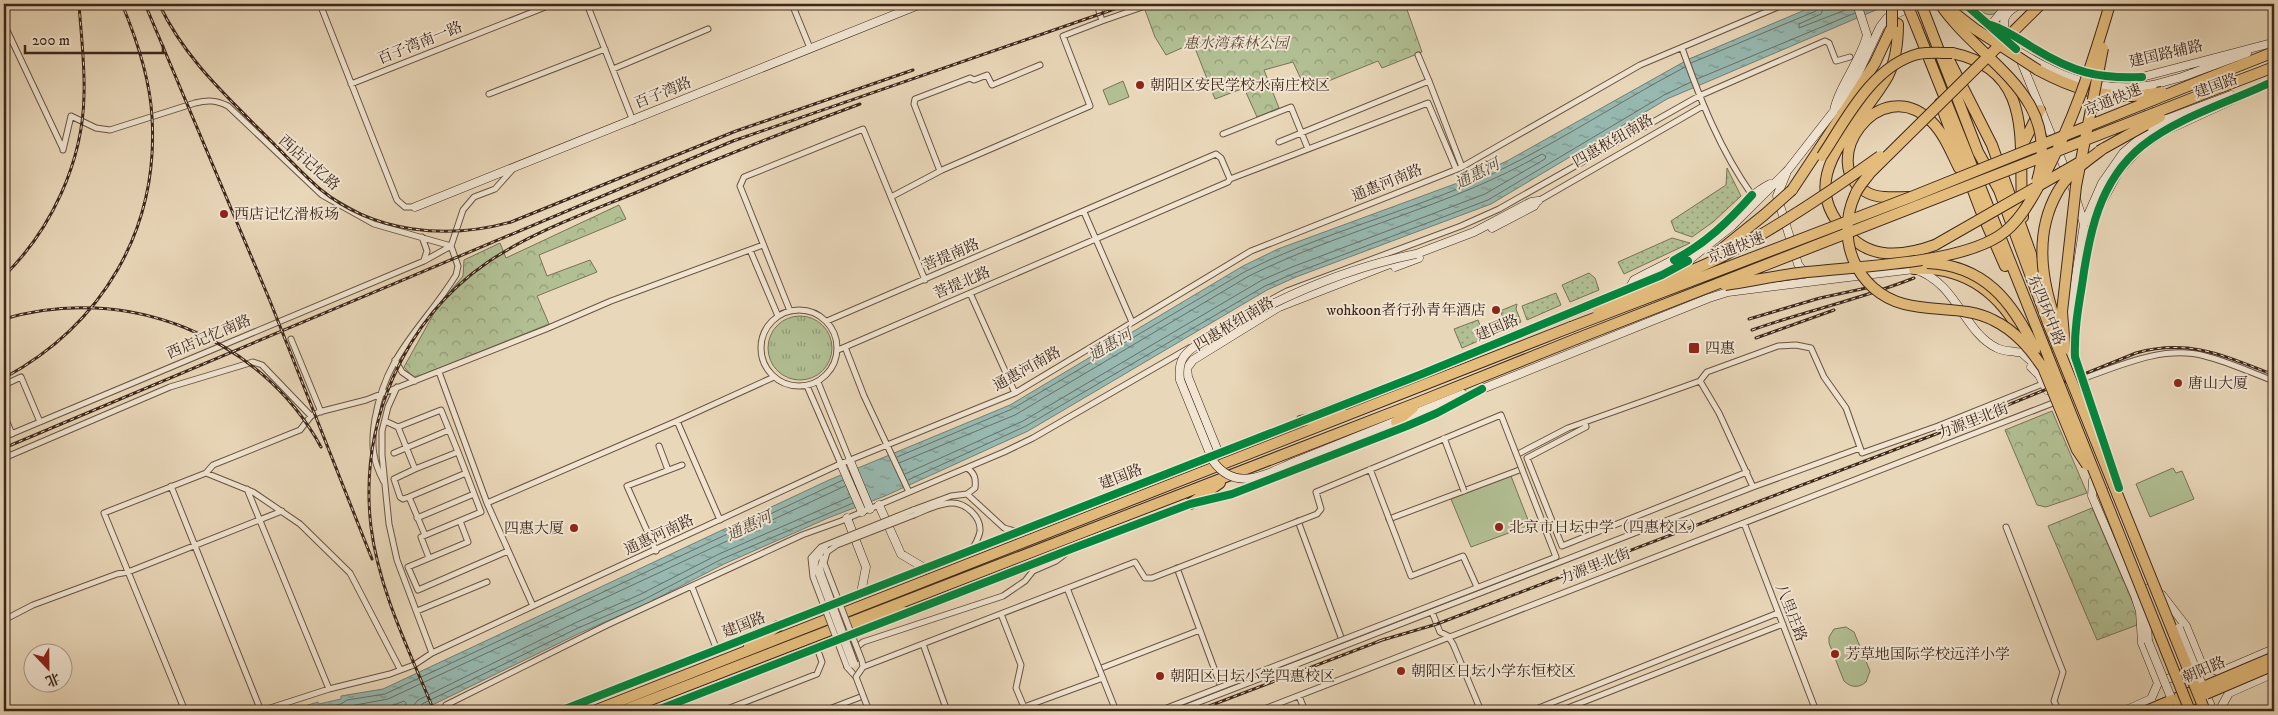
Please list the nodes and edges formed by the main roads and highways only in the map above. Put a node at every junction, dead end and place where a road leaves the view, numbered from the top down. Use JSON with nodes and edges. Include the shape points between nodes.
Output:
{"nodes":[{"id":1,"x":1892,"y":4,"type":"edge"},
{"id":2,"x":1907,"y":4,"type":"edge"},
{"id":3,"x":1920,"y":4,"type":"edge"},
{"id":4,"x":1941,"y":4,"type":"edge"},
{"id":5,"x":2041,"y":4,"type":"edge"},
{"id":6,"x":2110,"y":4,"type":"edge"},
{"id":7,"x":1895,"y":26,"type":"junction"},
{"id":8,"x":1918,"y":30,"type":"junction"},
{"id":9,"x":1935,"y":38,"type":"junction"},
{"id":10,"x":2272,"y":46,"type":"edge"},
{"id":11,"x":2274,"y":68,"type":"edge"},
{"id":12,"x":2188,"y":86,"type":"junction"},
{"id":13,"x":2198,"y":96,"type":"junction"},
{"id":14,"x":2040,"y":110,"type":"road end"},
{"id":15,"x":1858,"y":123,"type":"junction"},
{"id":16,"x":1850,"y":133,"type":"junction"},
{"id":17,"x":1904,"y":138,"type":"junction"},
{"id":18,"x":2022,"y":145,"type":"junction"},
{"id":19,"x":2104,"y":148,"type":"junction"},
{"id":20,"x":1792,"y":190,"type":"junction"},
{"id":21,"x":2033,"y":196,"type":"junction"},
{"id":22,"x":1911,"y":197,"type":"junction"},
{"id":23,"x":1980,"y":209,"type":"junction"},
{"id":24,"x":2026,"y":245,"type":"junction"},
{"id":25,"x":1906,"y":262,"type":"junction"},
{"id":26,"x":1914,"y":269,"type":"road end"},
{"id":27,"x":1688,"y":272,"type":"junction"},
{"id":28,"x":1704,"y":288,"type":"junction"},
{"id":29,"x":2042,"y":308,"type":"junction"},
{"id":30,"x":1571,"y":327,"type":"junction"},
{"id":31,"x":2038,"y":331,"type":"junction"},
{"id":32,"x":2025,"y":349,"type":"junction"},
{"id":33,"x":2065,"y":349,"type":"junction"},
{"id":34,"x":2045,"y":376,"type":"junction"},
{"id":35,"x":1419,"y":402,"type":"junction"},
{"id":36,"x":1370,"y":408,"type":"junction"},
{"id":37,"x":1301,"y":421,"type":"road end"},
{"id":38,"x":1396,"y":422,"type":"road end"},
{"id":39,"x":1234,"y":473,"type":"junction"},
{"id":40,"x":2097,"y":483,"type":"junction"},
{"id":41,"x":2116,"y":484,"type":"junction"},
{"id":42,"x":1190,"y":504,"type":"road end"},
{"id":43,"x":905,"y":612,"type":"road end"},
{"id":44,"x":778,"y":626,"type":"road end"},
{"id":45,"x":781,"y":650,"type":"junction"},
{"id":46,"x":731,"y":657,"type":"junction"},
{"id":47,"x":2274,"y":657,"type":"edge"},
{"id":48,"x":2274,"y":665,"type":"edge"},
{"id":49,"x":2204,"y":691,"type":"junction"},
{"id":50,"x":2173,"y":707,"type":"edge"},
{"id":51,"x":594,"y":711,"type":"edge"},
{"id":52,"x":622,"y":711,"type":"edge"},
{"id":53,"x":2146,"y":711,"type":"edge"},
{"id":54,"x":2190,"y":711,"type":"edge"},
{"id":55,"x":2205,"y":711,"type":"edge"}],
"edges":[{"from":1,"to":7,"type":"highway","bridge":true},
{"from":2,"to":8,"type":"highway","name":"东四环中路","bridge":true},
{"from":3,"to":9,"type":"highway","name":"东四环中路"},
{"from":4,"to":12,"type":"highway","bridge":true,"via":[[2038,70],[2093,94]]},
{"from":4,"to":21,"type":"highway","bridge":true,"via":[[1949,18],[2012,79],[2031,106],[2041,149],[2040,172]]},
{"from":5,"to":17,"type":"highway","bridge":true},
{"from":6,"to":21,"type":"highway","bridge":true,"via":[[2079,103]]},
{"from":6,"to":33,"type":"highway","bridge":true,"via":[[2076,186],[2062,312]]},
{"from":7,"to":15,"type":"highway","via":[[1896,52],[1889,74]]},
{"from":7,"to":20,"type":"highway","via":[[1847,107],[1834,116]]},
{"from":8,"to":23,"type":"highway","via":[[1927,65]]},
{"from":8,"to":31,"type":"highway","name":"东四环中路"},
{"from":9,"to":24,"type":"highway","via":[[1950,60],[1992,145]]},
{"from":9,"to":29,"type":"highway","name":"东四环中路","via":[[1978,152],[1999,190]]},
{"from":10,"to":12,"type":"highway","name":"京通快速","via":[[2247,63]]},
{"from":11,"to":13,"type":"highway","name":"京通快速"},
{"from":12,"to":22,"type":"highway","name":"京通快速","bridge":true},
{"from":13,"to":19,"type":"highway","bridge":true},
{"from":13,"to":28,"type":"highway","name":"京通快速","bridge":true},
{"from":14,"to":18,"type":"highway"},
{"from":15,"to":16,"type":"highway"},
{"from":15,"to":23,"type":"highway","via":[[1895,106],[1909,106],[1930,120],[1940,132]]},
{"from":16,"to":19,"type":"highway","bridge":true,"via":[[1836,150],[1828,167],[1826,201],[1839,225],[1856,242],[1882,254],[1901,254],[1935,245]]},
{"from":16,"to":22,"type":"highway","via":[[1848,155],[1852,174],[1862,189],[1880,196]]},
{"from":17,"to":27,"type":"highway","bridge":true,"via":[[1798,213]]},
{"from":17,"to":32,"type":"highway","bridge":true,"via":[[1870,173],[1850,206],[1846,230],[1848,246],[1858,270],[1870,284],[1896,302],[1976,313],[2006,327]]},
{"from":18,"to":20,"type":"highway","bridge":true,"via":[[2014,99],[1987,66],[1952,53],[1918,54],[1883,72],[1822,156]]},
{"from":18,"to":24,"type":"highway"},
{"from":19,"to":33,"type":"highway","bridge":true,"via":[[2078,168],[2057,192],[2042,237],[2041,261],[2045,284]]},
{"from":20,"to":27,"type":"highway","bridge":true,"via":[[1735,240]]},
{"from":21,"to":25,"type":"highway","bridge":true,"via":[[2016,220],[1982,246]]},
{"from":22,"to":30,"type":"highway","name":"京通快速","bridge":true},
{"from":23,"to":31,"type":"highway","via":[[2030,321]]},
{"from":24,"to":29,"type":"highway","via":[[2031,254]]},
{"from":25,"to":28,"type":"highway","bridge":true,"via":[[1804,272]]},
{"from":25,"to":34,"type":"highway","bridge":true,"via":[[1944,263],[1986,282],[2012,308],[2024,327]]},
{"from":26,"to":32,"type":"highway","bridge":true,"via":[[1934,268],[1972,281],[1999,302]]},
{"from":27,"to":30,"type":"highway","bridge":true,"via":[[1617,300]]},
{"from":28,"to":35,"type":"highway","name":"京通快速","bridge":true},
{"from":29,"to":41,"type":"highway","name":"东四环中路","bridge":true},
{"from":30,"to":36,"type":"highway","name":"京通快速"},
{"from":31,"to":40,"type":"highway","name":"东四环中路","bridge":true},
{"from":32,"to":34,"type":"highway","bridge":true},
{"from":33,"to":41,"type":"highway","bridge":true},
{"from":34,"to":40,"type":"highway","bridge":true,"via":[[2078,450]]},
{"from":35,"to":38,"type":"highway"},
{"from":35,"to":39,"type":"highway","name":"京通快速"},
{"from":36,"to":37,"type":"highway"},
{"from":36,"to":46,"type":"highway","name":"京通快速"},
{"from":39,"to":42,"type":"highway"},
{"from":39,"to":45,"type":"highway","name":"京通快速"},
{"from":40,"to":54,"type":"highway","name":"东四环中路","bridge":true},
{"from":41,"to":55,"type":"highway","name":"东四环中路","bridge":true},
{"from":43,"to":45,"type":"highway"},
{"from":44,"to":46,"type":"highway"},
{"from":45,"to":52,"type":"highway","name":"京通快速"},
{"from":46,"to":51,"type":"highway","name":"京通快速"},
{"from":47,"to":49,"type":"highway","name":"朝阳路","bridge":true},
{"from":48,"to":49,"type":"highway","name":"朝阳路","bridge":true},
{"from":49,"to":50,"type":"highway","name":"朝阳路","bridge":true},
{"from":50,"to":53,"type":"highway","name":"朝阳路","bridge":true}]}
